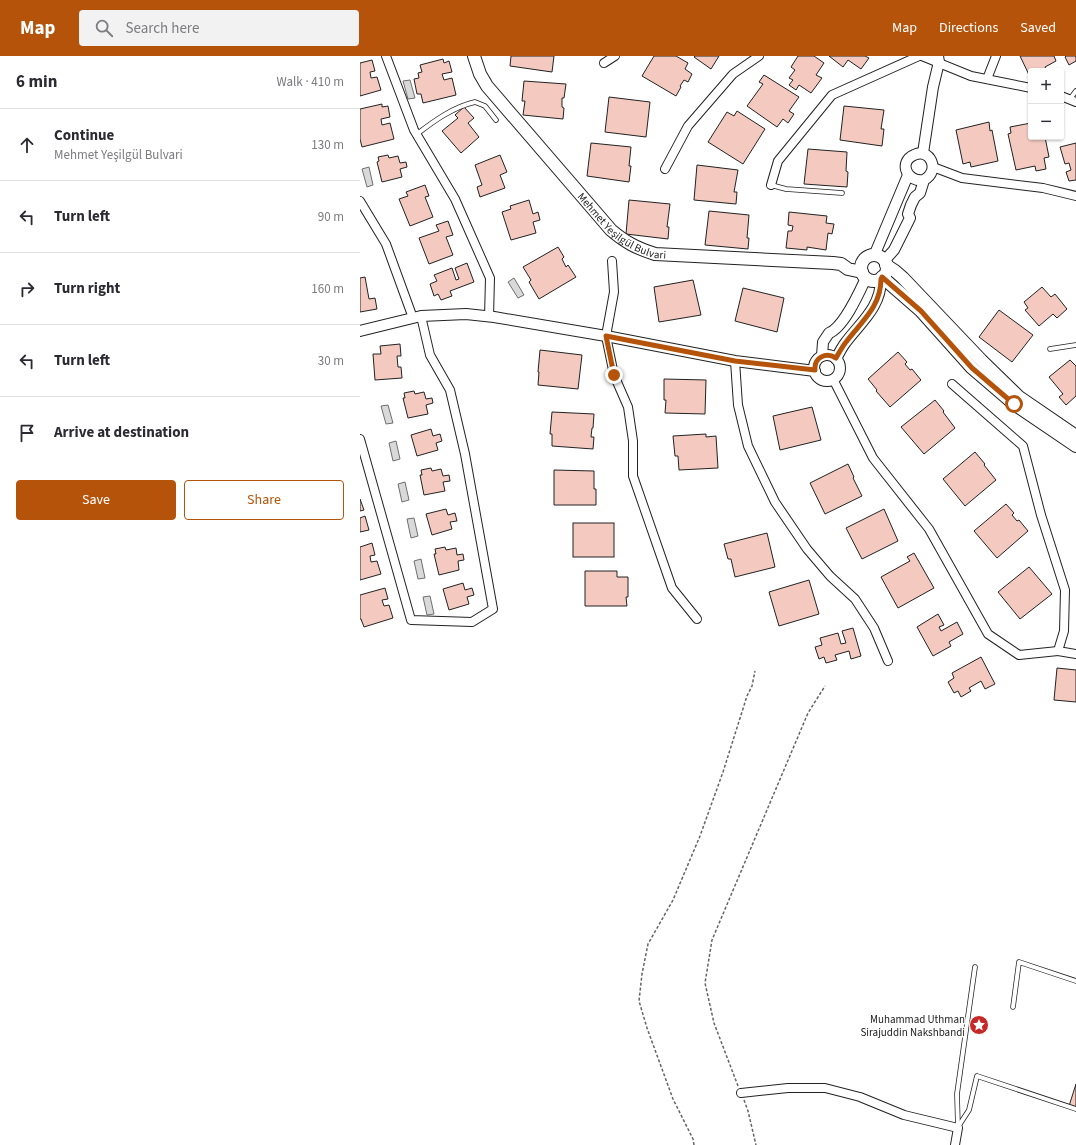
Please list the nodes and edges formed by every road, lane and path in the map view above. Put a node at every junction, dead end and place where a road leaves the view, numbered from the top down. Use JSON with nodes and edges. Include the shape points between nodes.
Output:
{"nodes":[{"id":1,"x":387,"y":56,"type":"edge"},
{"id":2,"x":474,"y":56,"type":"edge"},
{"id":3,"x":615,"y":56,"type":"edge"},
{"id":4,"x":759,"y":56,"type":"edge"},
{"id":5,"x":920,"y":56,"type":"edge"},
{"id":6,"x":996,"y":56,"type":"edge"},
{"id":7,"x":938,"y":59,"type":"edge"},
{"id":8,"x":604,"y":63,"type":"dead end"},
{"id":9,"x":987,"y":79,"type":"junction"},
{"id":10,"x":1028,"y":87,"type":"edge"},
{"id":11,"x":1076,"y":91,"type":"edge"},
{"id":12,"x":1073,"y":101,"type":"edge"},
{"id":13,"x":496,"y":120,"type":"dead end"},
{"id":14,"x":417,"y":135,"type":"junction"},
{"id":15,"x":923,"y":154,"type":"junction"},
{"id":16,"x":933,"y":167,"type":"junction"},
{"id":17,"x":665,"y":169,"type":"dead end"},
{"id":18,"x":908,"y":175,"type":"junction"},
{"id":19,"x":924,"y":180,"type":"junction"},
{"id":20,"x":771,"y":185,"type":"joint"},
{"id":21,"x":842,"y":193,"type":"dead end"},
{"id":22,"x":1076,"y":196,"type":"edge"},
{"id":23,"x":360,"y":201,"type":"edge"},
{"id":24,"x":878,"y":260,"type":"junction"},
{"id":25,"x":612,"y":261,"type":"dead end"},
{"id":26,"x":841,"y":264,"type":"junction"},
{"id":27,"x":864,"y":275,"type":"junction"},
{"id":28,"x":882,"y":278,"type":"junction"},
{"id":29,"x":417,"y":317,"type":"junction"},
{"id":30,"x":489,"y":317,"type":"junction"},
{"id":31,"x":360,"y":331,"type":"edge"},
{"id":32,"x":606,"y":336,"type":"junction"},
{"id":33,"x":1076,"y":345,"type":"edge"},
{"id":34,"x":1050,"y":349,"type":"dead end"},
{"id":35,"x":822,"y":356,"type":"junction"},
{"id":36,"x":836,"y":358,"type":"junction"},
{"id":37,"x":735,"y":361,"type":"junction"},
{"id":38,"x":815,"y":370,"type":"junction"},
{"id":39,"x":833,"y":379,"type":"junction"},
{"id":40,"x":952,"y":384,"type":"dead end"},
{"id":41,"x":1076,"y":436,"type":"edge"},
{"id":42,"x":360,"y":439,"type":"edge"},
{"id":43,"x":1076,"y":446,"type":"edge"},
{"id":44,"x":697,"y":619,"type":"dead end"},
{"id":45,"x":1058,"y":651,"type":"junction"},
{"id":46,"x":1076,"y":654,"type":"edge"},
{"id":47,"x":888,"y":661,"type":"dead end"},
{"id":48,"x":755,"y":671,"type":"dead end"},
{"id":49,"x":825,"y":686,"type":"dead end"},
{"id":50,"x":975,"y":968,"type":"dead end"},
{"id":51,"x":1076,"y":981,"type":"edge"},
{"id":52,"x":1013,"y":1007,"type":"dead end"},
{"id":53,"x":741,"y":1093,"type":"junction"},
{"id":54,"x":1076,"y":1109,"type":"edge"},
{"id":55,"x":958,"y":1128,"type":"junction"},
{"id":56,"x":694,"y":1145,"type":"edge"},
{"id":57,"x":756,"y":1145,"type":"edge"},
{"id":58,"x":955,"y":1145,"type":"edge"}],
"edges":[{"from":1,"to":14,"type":"street"},
{"from":2,"to":26,"type":"main road","name":"Mehmet Yeşilgül Bulvari","via":[[487,86],[611,230],[638,249],[655,254]]},
{"from":3,"to":8,"type":"street"},
{"from":4,"to":17,"type":"street","via":[[733,74],[688,126]]},
{"from":5,"to":7,"type":"street"},
{"from":5,"to":20,"type":"street","via":[[832,95],[778,161]]},
{"from":6,"to":9,"type":"street"},
{"from":7,"to":9,"type":"street","via":[[971,76]]},
{"from":7,"to":15,"type":"street"},
{"from":9,"to":10,"type":"street"},
{"from":11,"to":12,"type":"lane"},
{"from":13,"to":14,"type":"lane","via":[[485,106],[475,102],[444,115]]},
{"from":14,"to":30,"type":"street","via":[[455,199],[490,278]]},
{"from":15,"to":16,"type":"street","via":[[930,159]]},
{"from":15,"to":18,"type":"street","via":[[915,154],[908,159]]},
{"from":16,"to":19,"type":"street","via":[[931,175]]},
{"from":16,"to":22,"type":"street","via":[[962,178],[1043,188]]},
{"from":18,"to":19,"type":"street","via":[[915,180]]},
{"from":18,"to":24,"type":"street","via":[[896,201]]},
{"from":19,"to":24,"type":"street","via":[[917,208],[894,250]]},
{"from":20,"to":21,"type":"lane"},
{"from":23,"to":29,"type":"street","via":[[386,244]]},
{"from":24,"to":26,"type":"main road","name":"Mehmet Yeşilgül Bulvari","via":[[847,261]]},
{"from":24,"to":27,"type":"main road","via":[[861,266]]},
{"from":24,"to":28,"type":"main road","via":[[886,273]]},
{"from":24,"to":41,"type":"main road","via":[[896,271],[980,360],[1019,397]]},
{"from":25,"to":32,"type":"street","via":[[614,292]]},
{"from":26,"to":27,"type":"main road","name":"Mehmet Yeşilgül Bulvari"},
{"from":27,"to":28,"type":"main road","name":"Mehmet Yeşilgül Bulvari","via":[[873,281]]},
{"from":27,"to":35,"type":"street","via":[[849,314],[823,342]]},
{"from":28,"to":36,"type":"street","via":[[880,293],[873,308]]},
{"from":28,"to":43,"type":"main road","via":[[921,311],[972,368],[1014,404]]},
{"from":29,"to":30,"type":"street","via":[[466,314]]},
{"from":29,"to":31,"type":"street"},
{"from":29,"to":42,"type":"street","via":[[430,355],[450,390],[465,454],[493,609],[472,622],[411,620]]},
{"from":30,"to":32,"type":"street"},
{"from":32,"to":37,"type":"street"},
{"from":32,"to":44,"type":"street","via":[[614,375],[628,407],[633,441],[633,476],[672,588]]},
{"from":33,"to":34,"type":"lane"},
{"from":35,"to":36,"type":"street"},
{"from":35,"to":38,"type":"street","via":[[816,362]]},
{"from":36,"to":39,"type":"street","via":[[840,368]]},
{"from":37,"to":38,"type":"street"},
{"from":37,"to":47,"type":"street","via":[[738,405],[748,446],[775,502],[807,549],[830,576],[855,599],[874,628]]},
{"from":38,"to":39,"type":"street","via":[[820,378]]},
{"from":39,"to":45,"type":"street","via":[[874,458],[929,529],[988,634],[1020,655]]},
{"from":40,"to":45,"type":"street","via":[[1023,446],[1041,515],[1065,590],[1064,631]]},
{"from":45,"to":46,"type":"street"},
{"from":48,"to":56,"type":"path","via":[[700,836],[673,900],[648,944],[642,974],[639,1001],[641,1008],[673,1099]]},
{"from":49,"to":53,"type":"path","via":[[808,713],[712,940],[705,983],[714,1023]]},
{"from":50,"to":55,"type":"lane","via":[[957,1094]]},
{"from":51,"to":52,"type":"lane","via":[[1019,962]]},
{"from":53,"to":55,"type":"street","via":[[788,1088],[825,1088],[860,1097],[904,1114]]},
{"from":53,"to":57,"type":"path"},
{"from":54,"to":55,"type":"lane","via":[[977,1076],[970,1110]]},
{"from":55,"to":58,"type":"street"}]}
